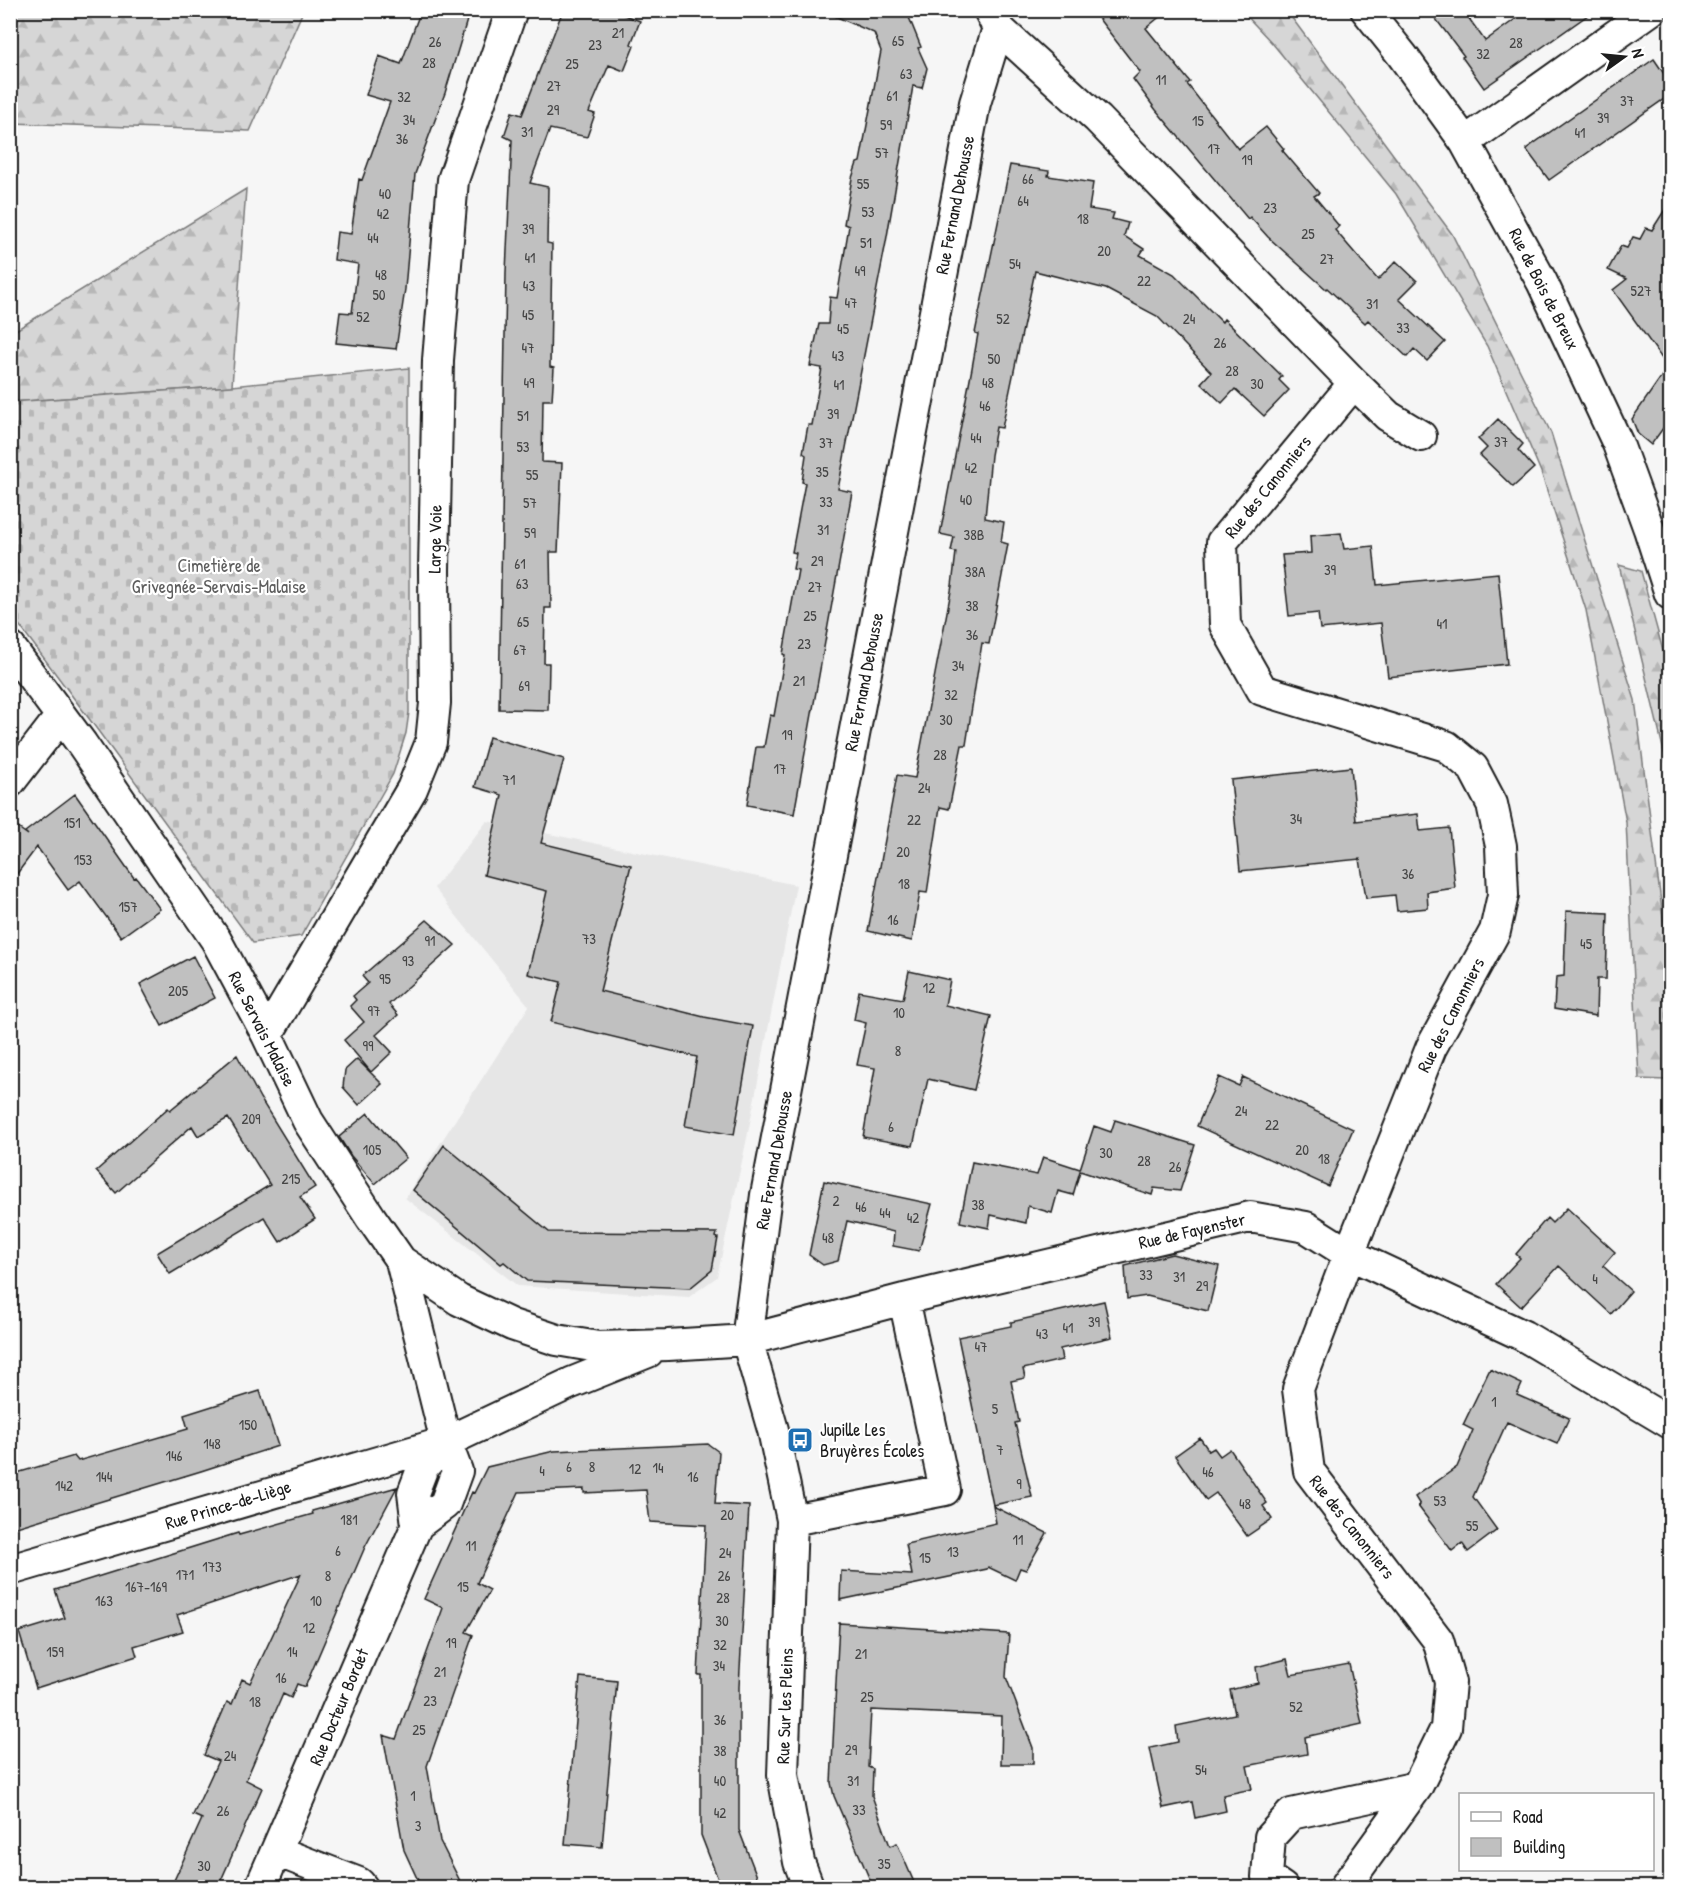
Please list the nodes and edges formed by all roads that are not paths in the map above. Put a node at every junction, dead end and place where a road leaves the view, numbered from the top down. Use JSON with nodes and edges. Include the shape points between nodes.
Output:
{"nodes":[{"id":1,"x":512,"y":10,"type":"edge"},
{"id":2,"x":1366,"y":10,"type":"edge"},
{"id":3,"x":1651,"y":10,"type":"edge"},
{"id":4,"x":993,"y":19,"type":"edge"},
{"id":5,"x":1465,"y":142,"type":"junction"},
{"id":6,"x":1354,"y":383,"type":"junction"},
{"id":7,"x":1421,"y":436,"type":"dead end"},
{"id":8,"x":1671,"y":594,"type":"edge"},
{"id":9,"x":10,"y":647,"type":"edge"},
{"id":10,"x":62,"y":716,"type":"junction"},
{"id":11,"x":10,"y":782,"type":"edge"},
{"id":12,"x":267,"y":1035,"type":"junction"},
{"id":13,"x":1349,"y":1254,"type":"junction"},
{"id":14,"x":401,"y":1261,"type":"junction"},
{"id":15,"x":904,"y":1299,"type":"junction"},
{"id":16,"x":747,"y":1340,"type":"junction"},
{"id":17,"x":668,"y":1345,"type":"junction"},
{"id":18,"x":1671,"y":1423,"type":"edge"},
{"id":19,"x":446,"y":1442,"type":"junction"},
{"id":20,"x":792,"y":1520,"type":"junction"},
{"id":21,"x":10,"y":1570,"type":"edge"},
{"id":22,"x":1417,"y":1787,"type":"junction"},
{"id":23,"x":276,"y":1851,"type":"junction"},
{"id":24,"x":361,"y":1885,"type":"edge"},
{"id":25,"x":260,"y":1887,"type":"edge"},
{"id":26,"x":809,"y":1887,"type":"edge"},
{"id":27,"x":1283,"y":1887,"type":"edge"},
{"id":28,"x":1344,"y":1887,"type":"edge"}],
"edges":[{"from":1,"to":12,"type":"street","name":"Large Voie","via":[[453,180],[438,360],[435,703],[430,742],[412,789]]},
{"from":2,"to":5,"type":"street","name":"Rue de Bois de Breux"},
{"from":3,"to":5,"type":"street"},
{"from":4,"to":6,"type":"street","via":[[1098,119]]},
{"from":4,"to":16,"type":"street","name":"Rue Fernand Dehousse","via":[[768,1184]]},
{"from":5,"to":8,"type":"street","name":"Rue de Bois de Breux","via":[[1582,364],[1618,444]]},
{"from":6,"to":7,"type":"street","via":[[1388,416]]},
{"from":6,"to":13,"type":"street","name":"Rue des Canonniers","via":[[1222,542],[1225,625],[1262,690],[1446,746],[1473,768],[1492,804],[1503,895],[1495,932],[1431,1048]]},
{"from":9,"to":10,"type":"street","name":"Rue Servais Malaise"},
{"from":10,"to":11,"type":"street"},
{"from":10,"to":12,"type":"street","name":"Rue Servais Malaise","via":[[216,940]]},
{"from":12,"to":14,"type":"street","name":"Rue Servais Malaise","via":[[308,1122]]},
{"from":13,"to":15,"type":"street","name":"Rue de Fayenster","via":[[1306,1227],[1250,1217]]},
{"from":13,"to":18,"type":"street","name":"Rue de Fayenster","via":[[1524,1336]]},
{"from":13,"to":22,"type":"street","name":"Rue des Canonniers","via":[[1298,1389],[1309,1471],[1438,1640],[1450,1682],[1446,1728]]},
{"from":14,"to":17,"type":"street","via":[[459,1299],[512,1325],[557,1340],[598,1347]]},
{"from":14,"to":19,"type":"street","name":"Rue Servais Malaise"},
{"from":15,"to":16,"type":"street","name":"Rue de Fayenster"},
{"from":15,"to":20,"type":"street","via":[[945,1490]]},
{"from":16,"to":17,"type":"street"},
{"from":16,"to":20,"type":"street","name":"Rue Sur les Pleins"},
{"from":17,"to":19,"type":"street","via":[[571,1383]]},
{"from":19,"to":21,"type":"street","name":"Rue Prince-de-Liège"},
{"from":19,"to":23,"type":"street","name":"Rue Docteur Bordet","via":[[457,1471],[445,1504],[417,1526]]},
{"from":20,"to":26,"type":"street","name":"Rue Sur les Pleins","via":[[783,1775],[799,1862]]},
{"from":22,"to":27,"type":"street","via":[[1291,1814],[1270,1837],[1267,1877]]},
{"from":22,"to":28,"type":"street","name":"Rue des Canonniers"},
{"from":23,"to":24,"type":"street"},
{"from":23,"to":25,"type":"street","name":"Rue Docteur Bordet"}]}
